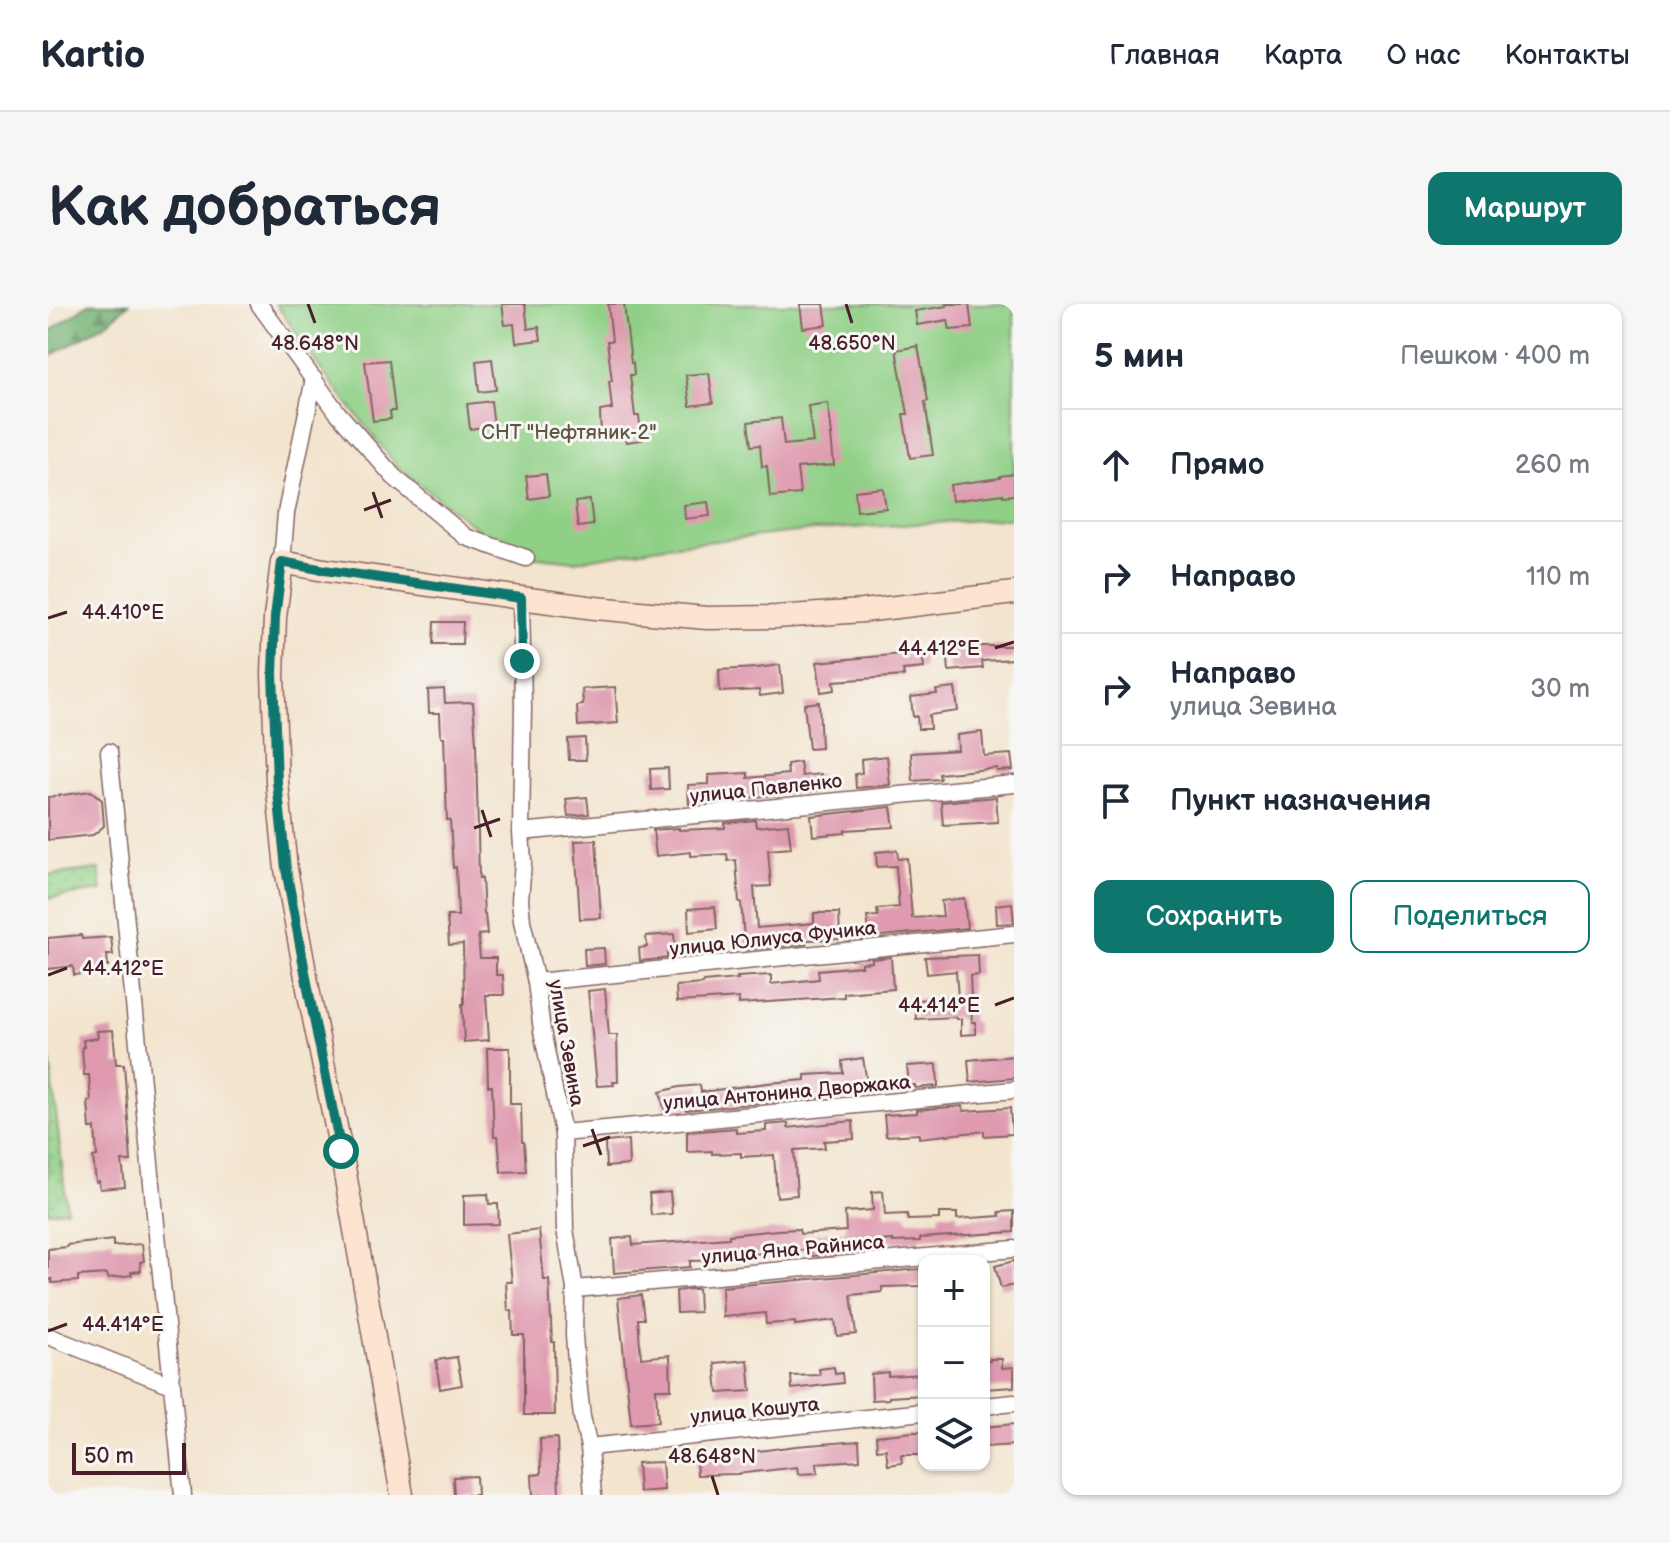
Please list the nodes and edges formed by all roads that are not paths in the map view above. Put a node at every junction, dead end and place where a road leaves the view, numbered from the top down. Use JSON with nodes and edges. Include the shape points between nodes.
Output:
{"nodes":[{"id":1,"x":259,"y":304,"type":"edge"},
{"id":2,"x":314,"y":379,"type":"junction"},
{"id":3,"x":526,"y":558,"type":"dead end"},
{"id":4,"x":282,"y":562,"type":"junction"},
{"id":5,"x":1014,"y":593,"type":"edge"},
{"id":6,"x":521,"y":598,"type":"junction"},
{"id":7,"x":109,"y":752,"type":"dead end"},
{"id":8,"x":1014,"y":784,"type":"edge"},
{"id":9,"x":521,"y":832,"type":"junction"},
{"id":10,"x":1014,"y":934,"type":"edge"},
{"id":11,"x":536,"y":982,"type":"junction"},
{"id":12,"x":1014,"y":1090,"type":"edge"},
{"id":13,"x":563,"y":1133,"type":"junction"},
{"id":14,"x":1014,"y":1249,"type":"edge"},
{"id":15,"x":575,"y":1289,"type":"junction"},
{"id":16,"x":48,"y":1336,"type":"edge"},
{"id":17,"x":171,"y":1385,"type":"junction"},
{"id":18,"x":1014,"y":1403,"type":"edge"},
{"id":19,"x":990,"y":1405,"type":"edge"},
{"id":20,"x":918,"y":1413,"type":"edge"},
{"id":21,"x":589,"y":1447,"type":"junction"},
{"id":22,"x":183,"y":1495,"type":"edge"},
{"id":23,"x":402,"y":1495,"type":"edge"},
{"id":24,"x":593,"y":1495,"type":"edge"}],
"edges":[{"from":1,"to":2,"type":"street"},
{"from":2,"to":3,"type":"street","via":[[394,477],[466,537]]},
{"from":2,"to":4,"type":"street","via":[[286,513]]},
{"from":4,"to":6,"type":"main road"},
{"from":4,"to":23,"type":"main road","via":[[273,674],[286,869]]},
{"from":5,"to":6,"type":"main road","via":[[863,611],[707,618]]},
{"from":6,"to":9,"type":"street","name":"улица Зевина"},
{"from":7,"to":17,"type":"street"},
{"from":8,"to":9,"type":"street","name":"улица Павленко"},
{"from":9,"to":11,"type":"street","name":"улица Зевина","via":[[522,921]]},
{"from":10,"to":11,"type":"street","name":"улица Юлиуса Фучика"},
{"from":11,"to":13,"type":"street","name":"улица Зевина"},
{"from":12,"to":13,"type":"street","name":"улица Антонина Дворжака"},
{"from":13,"to":15,"type":"street","name":"улица Зевина","via":[[565,1229]]},
{"from":14,"to":15,"type":"street","name":"улица Яна Райниса"},
{"from":15,"to":21,"type":"street","name":"улица Зевина","via":[[576,1362]]},
{"from":16,"to":17,"type":"street"},
{"from":17,"to":22,"type":"street"},
{"from":18,"to":19,"type":"street"},
{"from":20,"to":21,"type":"street","name":"улица Кошута"},
{"from":21,"to":24,"type":"street","name":"улица Зевина"}]}
